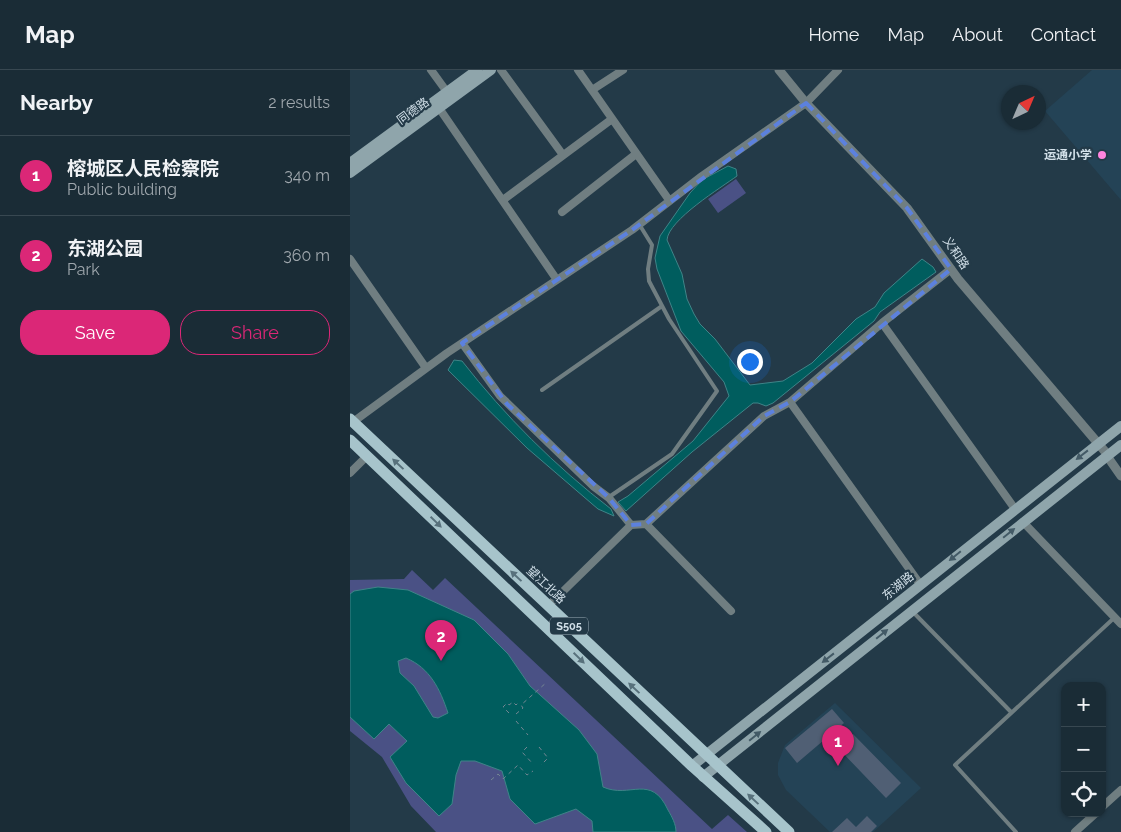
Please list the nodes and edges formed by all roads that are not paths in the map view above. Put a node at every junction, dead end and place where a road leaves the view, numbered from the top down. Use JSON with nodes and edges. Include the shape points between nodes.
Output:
{"nodes":[{"id":1,"x":431,"y":70,"type":"edge"},
{"id":2,"x":477,"y":70,"type":"edge"},
{"id":3,"x":491,"y":70,"type":"edge"},
{"id":4,"x":501,"y":70,"type":"edge"},
{"id":5,"x":578,"y":70,"type":"edge"},
{"id":6,"x":623,"y":70,"type":"edge"},
{"id":7,"x":780,"y":70,"type":"edge"},
{"id":8,"x":838,"y":70,"type":"edge"},
{"id":9,"x":592,"y":90,"type":"junction"},
{"id":10,"x":447,"y":92,"type":"junction"},
{"id":11,"x":806,"y":103,"type":"junction"},
{"id":12,"x":439,"y":108,"type":"junction"},
{"id":13,"x":612,"y":119,"type":"junction"},
{"id":14,"x":636,"y":154,"type":"junction"},
{"id":15,"x":563,"y":155,"type":"junction"},
{"id":16,"x":350,"y":163,"type":"edge"},
{"id":17,"x":350,"y":173,"type":"edge"},
{"id":18,"x":502,"y":200,"type":"junction"},
{"id":19,"x":669,"y":200,"type":"junction"},
{"id":20,"x":562,"y":212,"type":"dead end"},
{"id":21,"x":639,"y":224,"type":"junction"},
{"id":22,"x":350,"y":259,"type":"edge"},
{"id":23,"x":950,"y":269,"type":"junction"},
{"id":24,"x":557,"y":280,"type":"junction"},
{"id":25,"x":662,"y":306,"type":"junction"},
{"id":26,"x":882,"y":323,"type":"junction"},
{"id":27,"x":462,"y":343,"type":"junction"},
{"id":28,"x":426,"y":368,"type":"junction"},
{"id":29,"x":542,"y":390,"type":"dead end"},
{"id":30,"x":790,"y":402,"type":"junction"},
{"id":31,"x":352,"y":420,"type":"edge"},
{"id":32,"x":1121,"y":426,"type":"edge"},
{"id":33,"x":350,"y":440,"type":"edge"},
{"id":34,"x":1098,"y":443,"type":"junction"},
{"id":35,"x":1114,"y":452,"type":"edge"},
{"id":36,"x":367,"y":456,"type":"junction"},
{"id":37,"x":350,"y":473,"type":"edge"},
{"id":38,"x":1121,"y":476,"type":"edge"},
{"id":39,"x":609,"y":498,"type":"junction"},
{"id":40,"x":1015,"y":508,"type":"junction"},
{"id":41,"x":1023,"y":522,"type":"junction"},
{"id":42,"x":646,"y":524,"type":"junction"},
{"id":43,"x":631,"y":525,"type":"junction"},
{"id":44,"x":920,"y":584,"type":"junction"},
{"id":45,"x":548,"y":606,"type":"junction"},
{"id":46,"x":730,"y":611,"type":"dead end"},
{"id":47,"x":912,"y":611,"type":"junction"},
{"id":48,"x":1114,"y":617,"type":"junction"},
{"id":49,"x":1121,"y":624,"type":"edge"},
{"id":50,"x":1011,"y":712,"type":"junction"},
{"id":51,"x":705,"y":755,"type":"junction"},
{"id":52,"x":692,"y":766,"type":"junction"},
{"id":53,"x":717,"y":766,"type":"junction"},
{"id":54,"x":703,"y":777,"type":"junction"},
{"id":55,"x":1121,"y":790,"type":"edge"},
{"id":56,"x":1106,"y":803,"type":"edge"},
{"id":57,"x":1092,"y":817,"type":"edge"},
{"id":58,"x":766,"y":832,"type":"edge"},
{"id":59,"x":789,"y":832,"type":"edge"},
{"id":60,"x":1016,"y":832,"type":"edge"},
{"id":61,"x":1075,"y":832,"type":"edge"}],
"edges":[{"from":1,"to":10,"type":"street"},
{"from":2,"to":10,"type":"main road","name":"同德路"},
{"from":3,"to":12,"type":"main road","name":"同德路"},
{"from":4,"to":15,"type":"street"},
{"from":5,"to":9,"type":"street"},
{"from":6,"to":9,"type":"street"},
{"from":7,"to":11,"type":"street","name":"义和路"},
{"from":8,"to":11,"type":"street"},
{"from":9,"to":13,"type":"street"},
{"from":10,"to":16,"type":"main road","name":"同德路"},
{"from":11,"to":19,"type":"street"},
{"from":11,"to":23,"type":"street","name":"义和路","via":[[907,208]]},
{"from":12,"to":17,"type":"main road","name":"同德路"},
{"from":12,"to":18,"type":"street"},
{"from":13,"to":14,"type":"street"},
{"from":13,"to":15,"type":"street"},
{"from":14,"to":19,"type":"street"},
{"from":14,"to":20,"type":"street"},
{"from":15,"to":18,"type":"street"},
{"from":18,"to":24,"type":"street"},
{"from":19,"to":21,"type":"street"},
{"from":21,"to":24,"type":"street"},
{"from":21,"to":25,"type":"lane","via":[[651,242],[649,281]]},
{"from":22,"to":28,"type":"street"},
{"from":23,"to":26,"type":"street"},
{"from":23,"to":34,"type":"street","name":"义和路"},
{"from":24,"to":27,"type":"street"},
{"from":25,"to":29,"type":"lane"},
{"from":25,"to":39,"type":"lane","via":[[718,390],[672,454]]},
{"from":26,"to":30,"type":"street"},
{"from":26,"to":40,"type":"street"},
{"from":27,"to":28,"type":"street"},
{"from":27,"to":39,"type":"street","via":[[507,404]]},
{"from":28,"to":31,"type":"street"},
{"from":30,"to":42,"type":"street","via":[[764,416]]},
{"from":30,"to":44,"type":"street"},
{"from":45,"to":31,"type":"main road","name":"望江北路","number":"S505","one_way":true},
{"from":32,"to":34,"type":"main road","name":"东湖路"},
{"from":33,"to":36,"type":"main road","number":"S505"},
{"from":34,"to":35,"type":"street","name":"义和路"},
{"from":34,"to":40,"type":"main road","name":"东湖路","one_way":true},
{"from":35,"to":38,"type":"street","name":"义和路"},
{"from":35,"to":41,"type":"main road"},
{"from":36,"to":37,"type":"street"},
{"from":36,"to":52,"type":"main road","number":"S505","one_way":true},
{"from":39,"to":43,"type":"street"},
{"from":40,"to":44,"type":"main road","name":"东湖路","one_way":true},
{"from":47,"to":41,"type":"main road","one_way":true},
{"from":41,"to":48,"type":"street"},
{"from":42,"to":43,"type":"street"},
{"from":42,"to":46,"type":"street"},
{"from":43,"to":45,"type":"street"},
{"from":44,"to":51,"type":"main road","name":"东湖路","one_way":true},
{"from":51,"to":45,"type":"main road","name":"望江北路","number":"S505","one_way":true},
{"from":47,"to":50,"type":"lane"},
{"from":53,"to":47,"type":"main road","one_way":true},
{"from":48,"to":49,"type":"street"},
{"from":48,"to":50,"type":"lane"},
{"from":50,"to":60,"type":"lane","via":[[954,765]]},
{"from":51,"to":52,"type":"main road","name":"东湖路"},
{"from":51,"to":53,"type":"main road","name":"望江北路","number":"S505"},
{"from":52,"to":54,"type":"main road","number":"S505"},
{"from":53,"to":54,"type":"main road"},
{"from":59,"to":53,"type":"main road","name":"望江北路","number":"S505","one_way":true},
{"from":54,"to":58,"type":"main road","number":"S505"},
{"from":55,"to":56,"type":"street"},
{"from":57,"to":61,"type":"street"}]}
